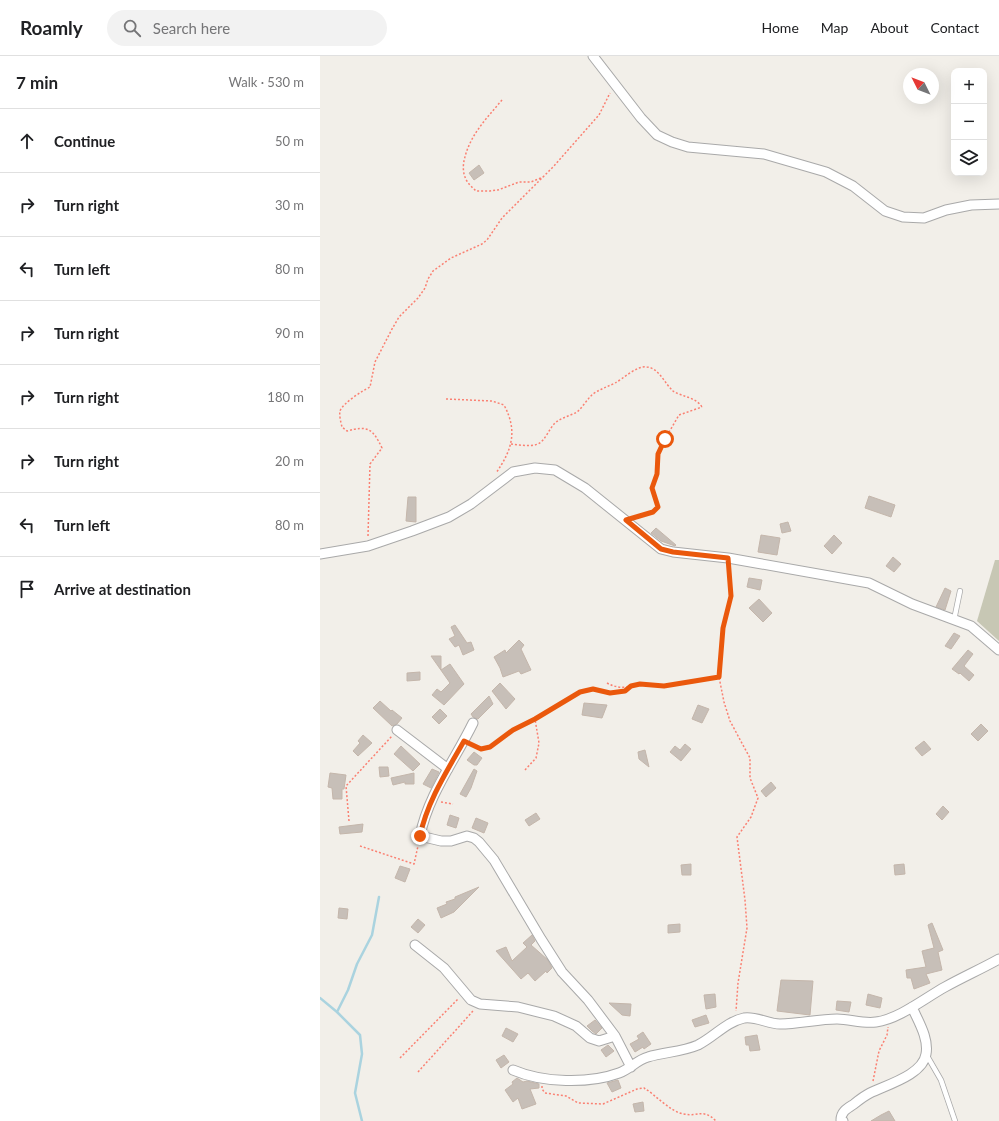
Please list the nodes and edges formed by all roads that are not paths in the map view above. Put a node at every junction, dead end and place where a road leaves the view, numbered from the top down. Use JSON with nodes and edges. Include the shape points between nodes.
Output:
{"nodes":[{"id":1,"x":593,"y":56,"type":"edge"},
{"id":2,"x":999,"y":204,"type":"edge"},
{"id":3,"x":320,"y":554,"type":"edge"},
{"id":4,"x":960,"y":591,"type":"dead end"},
{"id":5,"x":954,"y":620,"type":"junction"},
{"id":6,"x":999,"y":650,"type":"edge"},
{"id":7,"x":473,"y":722,"type":"dead end"},
{"id":8,"x":397,"y":730,"type":"road end"},
{"id":9,"x":448,"y":769,"type":"junction"},
{"id":10,"x":415,"y":945,"type":"dead end"},
{"id":11,"x":999,"y":959,"type":"edge"},
{"id":12,"x":912,"y":1007,"type":"junction"},
{"id":13,"x":615,"y":1036,"type":"junction"},
{"id":14,"x":926,"y":1054,"type":"junction"},
{"id":15,"x":631,"y":1067,"type":"junction"},
{"id":16,"x":513,"y":1070,"type":"dead end"},
{"id":17,"x":843,"y":1121,"type":"edge"},
{"id":18,"x":955,"y":1121,"type":"edge"}],
"edges":[{"from":1,"to":2,"type":"street","via":[[641,118],[657,135],[672,142],[688,147],[764,154],[826,172],[853,186],[885,211],[903,217],[924,218],[971,205]]},
{"from":3,"to":5,"type":"street","via":[[368,546],[448,517],[471,504],[513,472],[535,468],[555,470],[585,488],[661,549],[869,583],[912,604]]},
{"from":4,"to":5,"type":"lane"},
{"from":5,"to":6,"type":"street","via":[[971,626]]},
{"from":7,"to":9,"type":"street"},
{"from":8,"to":9,"type":"street"},
{"from":9,"to":13,"type":"street","via":[[431,801],[420,836],[441,841],[467,836],[479,842],[494,860],[562,972],[588,1000]]},
{"from":10,"to":13,"type":"street","via":[[444,968],[471,1000],[480,1004],[518,1007],[554,1016],[576,1026],[590,1038],[600,1041]]},
{"from":11,"to":12,"type":"street"},
{"from":12,"to":14,"type":"street","via":[[925,1038]]},
{"from":12,"to":15,"type":"street","via":[[887,1020],[866,1023],[840,1019],[779,1024],[746,1018],[736,1020],[688,1049],[664,1052],[642,1059]]},
{"from":13,"to":15,"type":"street"},
{"from":14,"to":17,"type":"street","via":[[921,1064],[906,1077],[872,1092],[845,1110],[841,1115]]},
{"from":14,"to":18,"type":"lane","via":[[941,1080]]},
{"from":15,"to":16,"type":"street","via":[[596,1079],[557,1080],[532,1077]]}]}
